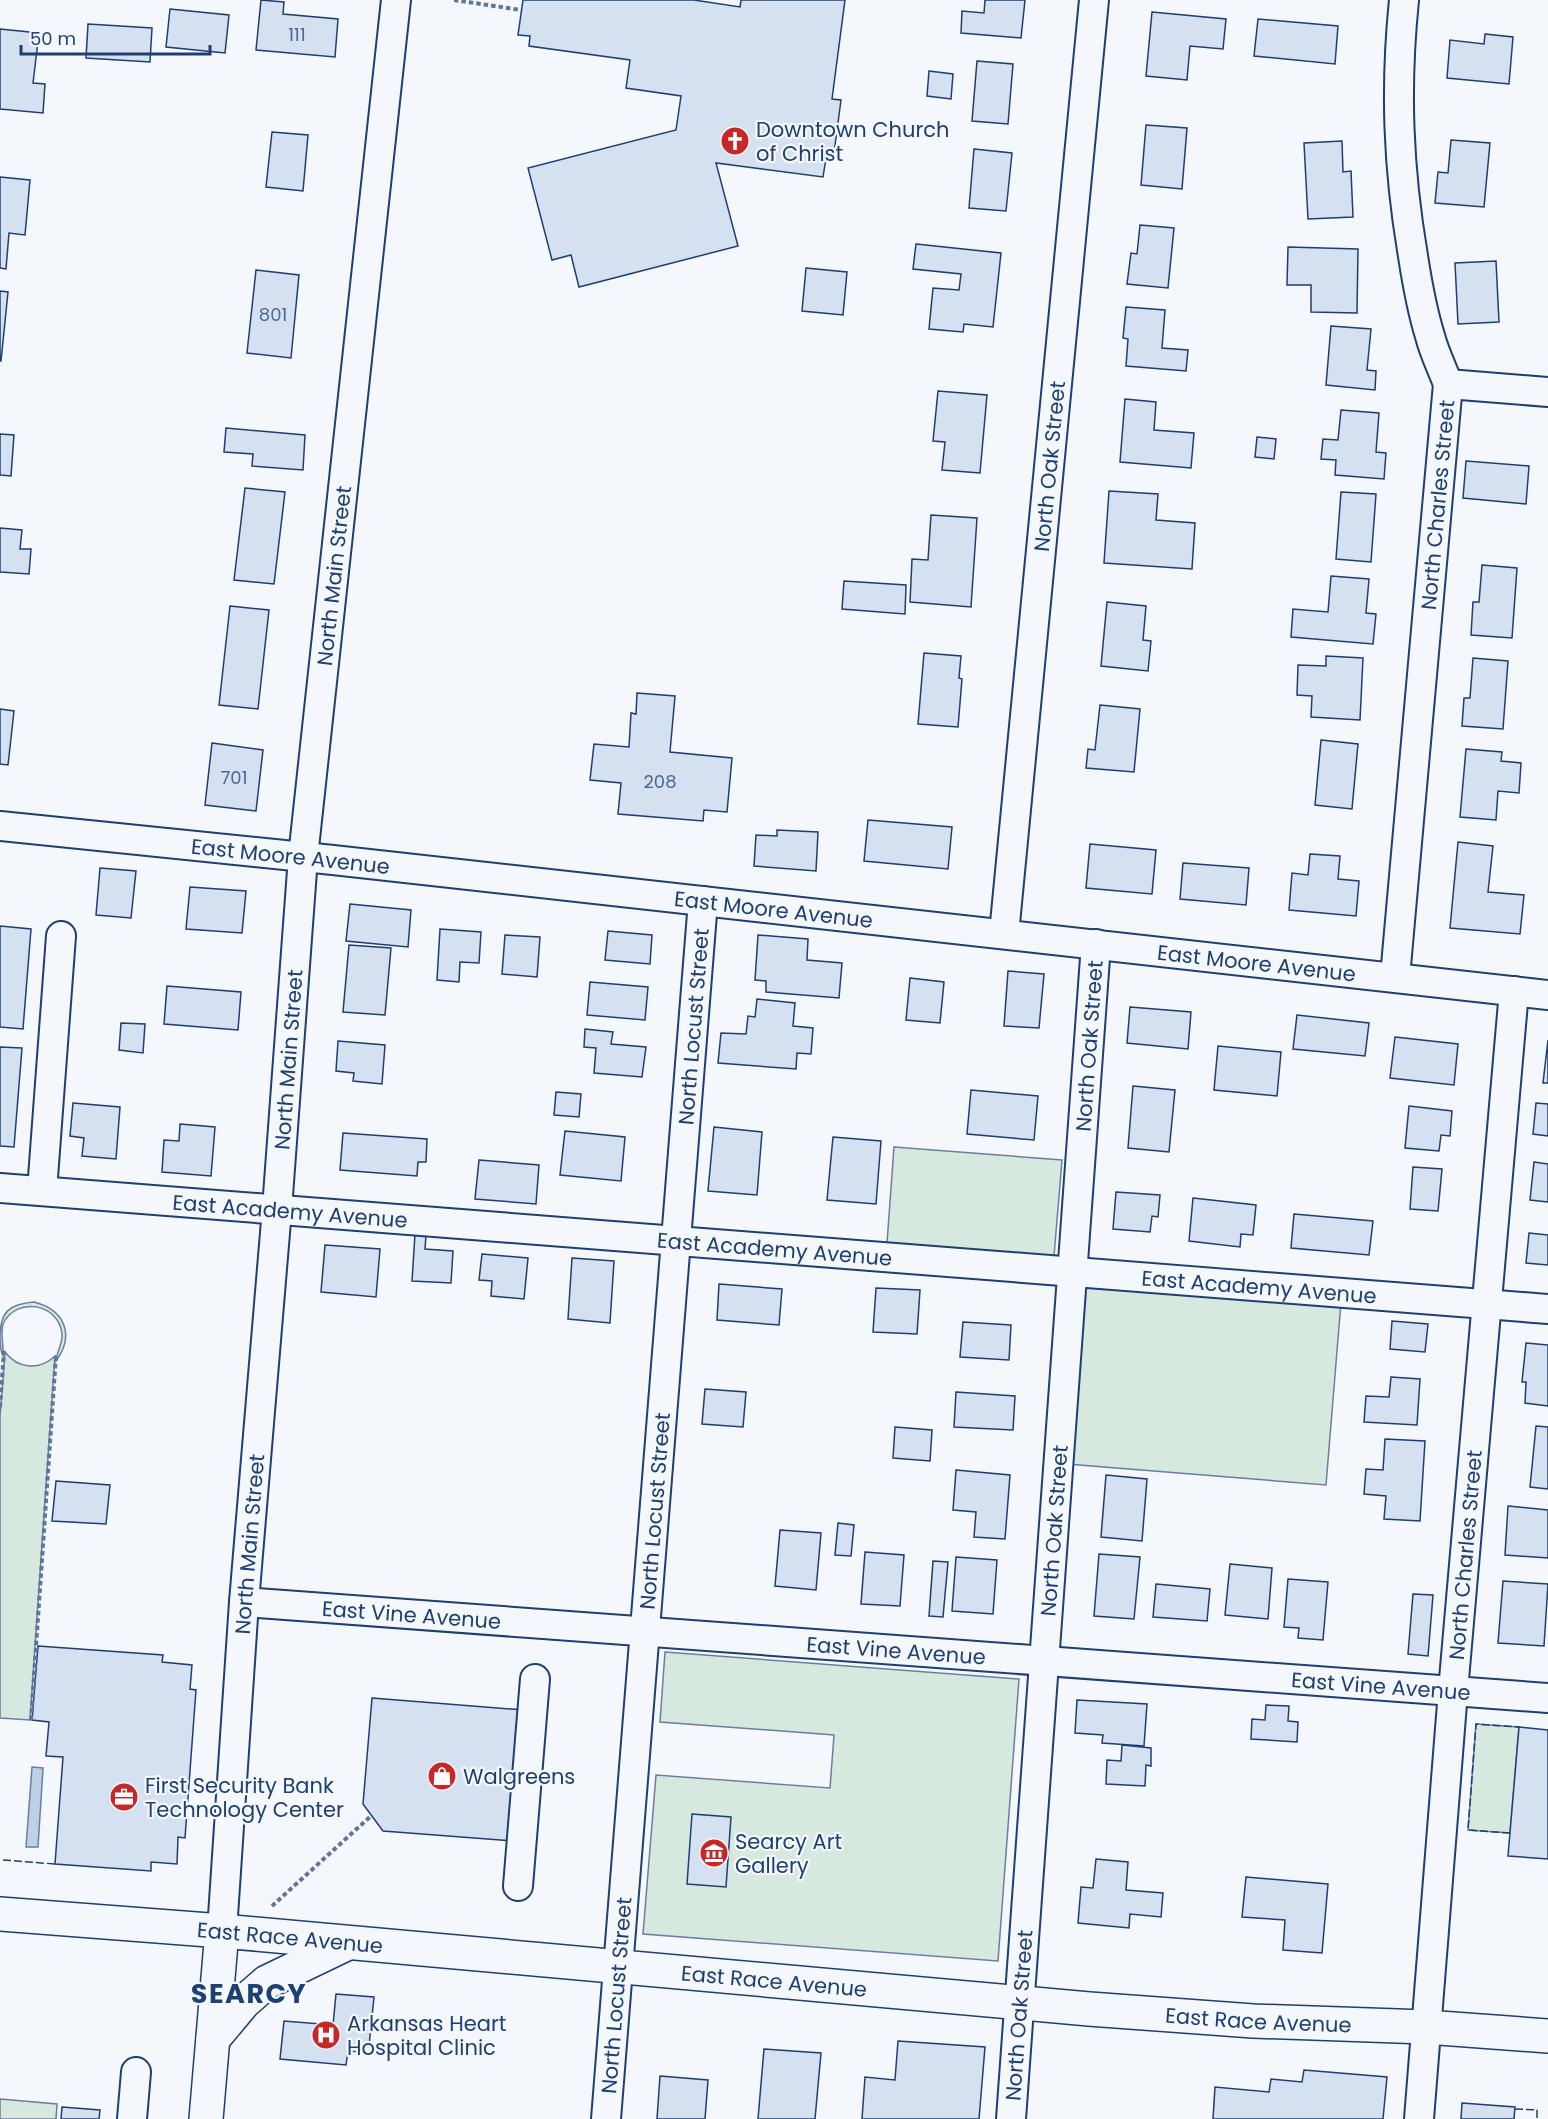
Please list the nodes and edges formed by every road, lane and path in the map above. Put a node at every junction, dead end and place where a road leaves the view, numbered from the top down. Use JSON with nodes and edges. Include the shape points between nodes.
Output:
{"nodes":[{"id":1,"x":396,"y":0,"type":"edge"},
{"id":2,"x":454,"y":0,"type":"edge"},
{"id":3,"x":1094,"y":0,"type":"edge"},
{"id":4,"x":1404,"y":0,"type":"edge"},
{"id":5,"x":521,"y":10,"type":"dead end"},
{"id":6,"x":1448,"y":384,"type":"junction"},
{"id":7,"x":1548,"y":392,"type":"edge"},
{"id":8,"x":0,"y":826,"type":"edge"},
{"id":9,"x":303,"y":857,"type":"junction"},
{"id":10,"x":703,"y":901,"type":"junction"},
{"id":11,"x":1004,"y":934,"type":"junction"},
{"id":12,"x":61,"y":936,"type":"dead end"},
{"id":13,"x":1096,"y":944,"type":"junction"},
{"id":14,"x":1395,"y":978,"type":"junction"},
{"id":15,"x":1514,"y":991,"type":"junction"},
{"id":16,"x":1548,"y":995,"type":"edge"},
{"id":17,"x":0,"y":1188,"type":"edge"},
{"id":18,"x":42,"y":1191,"type":"junction"},
{"id":19,"x":277,"y":1209,"type":"junction"},
{"id":20,"x":676,"y":1240,"type":"junction"},
{"id":21,"x":1073,"y":1271,"type":"junction"},
{"id":22,"x":1486,"y":1304,"type":"junction"},
{"id":23,"x":1548,"y":1309,"type":"edge"},
{"id":24,"x":4,"y":1351,"type":"dead end"},
{"id":25,"x":56,"y":1355,"type":"dead end"},
{"id":26,"x":0,"y":1407,"type":"edge"},
{"id":27,"x":244,"y":1602,"type":"junction"},
{"id":28,"x":645,"y":1631,"type":"junction"},
{"id":29,"x":1044,"y":1661,"type":"junction"},
{"id":30,"x":535,"y":1679,"type":"dead end"},
{"id":31,"x":1452,"y":1691,"type":"junction"},
{"id":32,"x":1548,"y":1698,"type":"edge"},
{"id":33,"x":31,"y":1720,"type":"dead end"},
{"id":34,"x":372,"y":1815,"type":"dead end"},
{"id":35,"x":518,"y":1886,"type":"dead end"},
{"id":36,"x":271,"y":1906,"type":"dead end"},
{"id":37,"x":0,"y":1914,"type":"edge"},
{"id":38,"x":222,"y":1931,"type":"junction"},
{"id":39,"x":348,"y":1942,"type":"junction"},
{"id":40,"x":618,"y":1967,"type":"junction"},
{"id":41,"x":1020,"y":2003,"type":"junction"},
{"id":42,"x":1426,"y":2027,"type":"junction"},
{"id":43,"x":1548,"y":2036,"type":"edge"},
{"id":44,"x":213,"y":2039,"type":"junction"},
{"id":45,"x":136,"y":2072,"type":"dead end"},
{"id":46,"x":132,"y":2119,"type":"edge"},
{"id":47,"x":206,"y":2119,"type":"edge"},
{"id":48,"x":606,"y":2119,"type":"edge"},
{"id":49,"x":1011,"y":2119,"type":"edge"},
{"id":50,"x":1419,"y":2119,"type":"edge"}],
"edges":[{"from":1,"to":9,"type":"street","name":"North Main Street"},
{"from":2,"to":5,"type":"path"},
{"from":3,"to":11,"type":"street","name":"North Oak Street"},
{"from":4,"to":6,"type":"street","name":"North Charles Street","via":[[1398,126],[1405,208],[1430,337]]},
{"from":6,"to":7,"type":"street"},
{"from":6,"to":14,"type":"street","name":"North Charles Street"},
{"from":8,"to":9,"type":"street","name":"East Moore Avenue"},
{"from":9,"to":10,"type":"street","name":"East Moore Avenue"},
{"from":9,"to":19,"type":"street","name":"North Main Street"},
{"from":10,"to":11,"type":"street","name":"East Moore Avenue"},
{"from":10,"to":20,"type":"street","name":"North Locust Street"},
{"from":11,"to":13,"type":"street","name":"East Moore Avenue"},
{"from":12,"to":18,"type":"street"},
{"from":13,"to":14,"type":"street","name":"East Moore Avenue"},
{"from":13,"to":21,"type":"street","name":"North Oak Street"},
{"from":14,"to":15,"type":"street","name":"East Moore Avenue"},
{"from":15,"to":16,"type":"street","name":"East Moore Avenue"},
{"from":15,"to":22,"type":"street","name":"North Charles Street"},
{"from":17,"to":18,"type":"street","name":"East Academy Avenue"},
{"from":18,"to":19,"type":"street","name":"East Academy Avenue"},
{"from":19,"to":20,"type":"street","name":"East Academy Avenue"},
{"from":19,"to":27,"type":"street","name":"North Main Street"},
{"from":20,"to":21,"type":"street","name":"East Academy Avenue"},
{"from":20,"to":28,"type":"street","name":"North Locust Street"},
{"from":21,"to":22,"type":"street","name":"East Academy Avenue"},
{"from":21,"to":29,"type":"street","name":"North Oak Street"},
{"from":22,"to":23,"type":"street","name":"East Academy Avenue"},
{"from":22,"to":31,"type":"street","name":"North Charles Street"},
{"from":24,"to":26,"type":"path"},
{"from":25,"to":33,"type":"path"},
{"from":27,"to":28,"type":"street","name":"East Vine Avenue"},
{"from":27,"to":38,"type":"street","name":"North Main Street"},
{"from":28,"to":29,"type":"street","name":"East Vine Avenue"},
{"from":28,"to":40,"type":"street","name":"North Locust Street"},
{"from":29,"to":31,"type":"street","name":"East Vine Avenue"},
{"from":29,"to":41,"type":"street","name":"North Oak Street"},
{"from":30,"to":35,"type":"street"},
{"from":31,"to":32,"type":"street","name":"East Vine Avenue"},
{"from":31,"to":42,"type":"street","name":"North Charles Street"},
{"from":34,"to":36,"type":"path"},
{"from":37,"to":38,"type":"main road","name":"East Race Avenue"},
{"from":38,"to":39,"type":"main road","name":"East Race Avenue"},
{"from":38,"to":44,"type":"main road","name":"North Main Street"},
{"from":39,"to":40,"type":"main road","name":"East Race Avenue"},
{"from":39,"to":44,"type":"main road","via":[[267,1982]]},
{"from":40,"to":41,"type":"main road","name":"East Race Avenue"},
{"from":40,"to":48,"type":"street","name":"North Locust Street"},
{"from":41,"to":42,"type":"main road","name":"East Race Avenue","via":[[1253,2021]]},
{"from":41,"to":49,"type":"street","name":"North Oak Street"},
{"from":42,"to":43,"type":"main road","name":"East Race Avenue"},
{"from":42,"to":50,"type":"street","name":"North Charles Street"},
{"from":44,"to":47,"type":"main road","name":"North Main Street"},
{"from":45,"to":46,"type":"street"}]}
